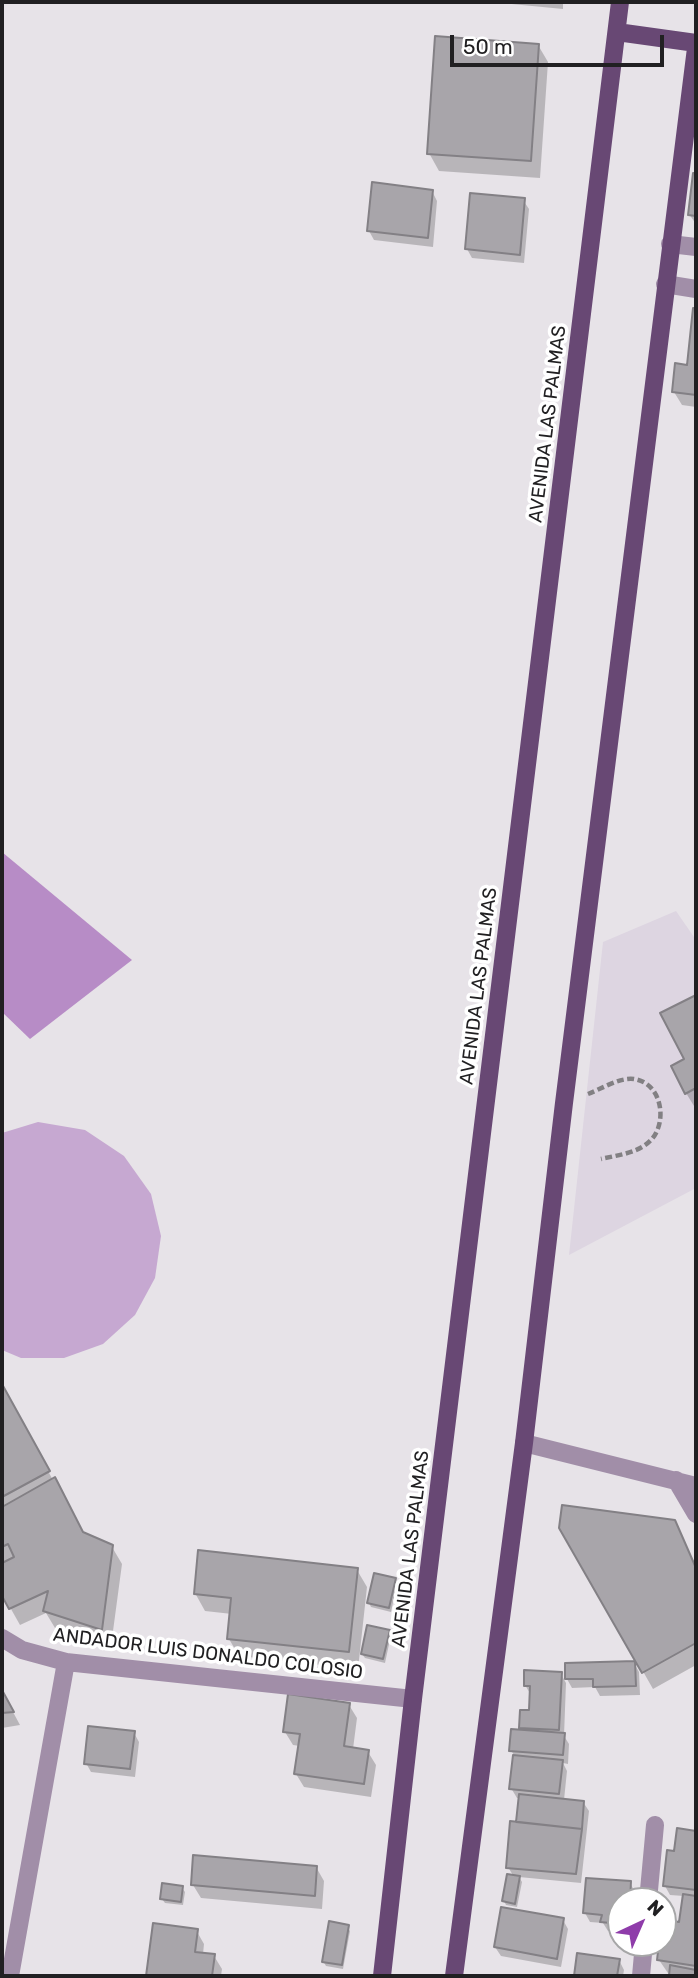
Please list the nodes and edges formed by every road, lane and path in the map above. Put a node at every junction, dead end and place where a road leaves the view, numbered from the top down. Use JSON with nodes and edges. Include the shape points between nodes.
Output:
{"nodes":[{"id":1,"x":620,"y":2,"type":"edge"},
{"id":2,"x":617,"y":32,"type":"junction"},
{"id":3,"x":696,"y":46,"type":"edge"},
{"id":4,"x":670,"y":244,"type":"junction"},
{"id":5,"x":696,"y":247,"type":"edge"},
{"id":6,"x":665,"y":284,"type":"junction"},
{"id":7,"x":696,"y":289,"type":"edge"},
{"id":8,"x":564,"y":1103,"type":"junction"},
{"id":9,"x":601,"y":1159,"type":"dead end"},
{"id":10,"x":524,"y":1443,"type":"junction"},
{"id":11,"x":676,"y":1480,"type":"junction"},
{"id":12,"x":696,"y":1486,"type":"edge"},
{"id":13,"x":696,"y":1514,"type":"edge"},
{"id":14,"x":2,"y":1638,"type":"edge"},
{"id":15,"x":66,"y":1662,"type":"junction"},
{"id":16,"x":414,"y":1699,"type":"junction"},
{"id":17,"x":655,"y":1825,"type":"dead end"},
{"id":18,"x":649,"y":1887,"type":"edge"},
{"id":19,"x":643,"y":1957,"type":"edge"},
{"id":20,"x":10,"y":1976,"type":"edge"},
{"id":21,"x":382,"y":1976,"type":"edge"},
{"id":22,"x":454,"y":1976,"type":"edge"},
{"id":23,"x":641,"y":1976,"type":"edge"}],
"edges":[{"from":1,"to":2,"type":"main road","name":"AVENIDA LAS PALMAS"},
{"from":2,"to":3,"type":"main road"},
{"from":2,"to":16,"type":"main road","name":"AVENIDA LAS PALMAS"},
{"from":3,"to":4,"type":"main road"},
{"from":4,"to":5,"type":"street"},
{"from":4,"to":6,"type":"main road"},
{"from":6,"to":7,"type":"street"},
{"from":6,"to":8,"type":"main road"},
{"from":8,"to":9,"type":"path","via":[[617,1082],[635,1079],[651,1088],[661,1104],[660,1125],[651,1141],[630,1153]]},
{"from":8,"to":10,"type":"main road"},
{"from":10,"to":11,"type":"street"},
{"from":10,"to":22,"type":"main road"},
{"from":11,"to":12,"type":"street"},
{"from":11,"to":13,"type":"street"},
{"from":14,"to":15,"type":"street","name":"ANDADOR LUIS DONALDO COLOSIO","via":[[22,1650]]},
{"from":15,"to":16,"type":"street","name":"ANDADOR LUIS DONALDO COLOSIO"},
{"from":15,"to":20,"type":"street"},
{"from":16,"to":21,"type":"main road","name":"AVENIDA LAS PALMAS"},
{"from":17,"to":18,"type":"street"},
{"from":19,"to":23,"type":"street"}]}
